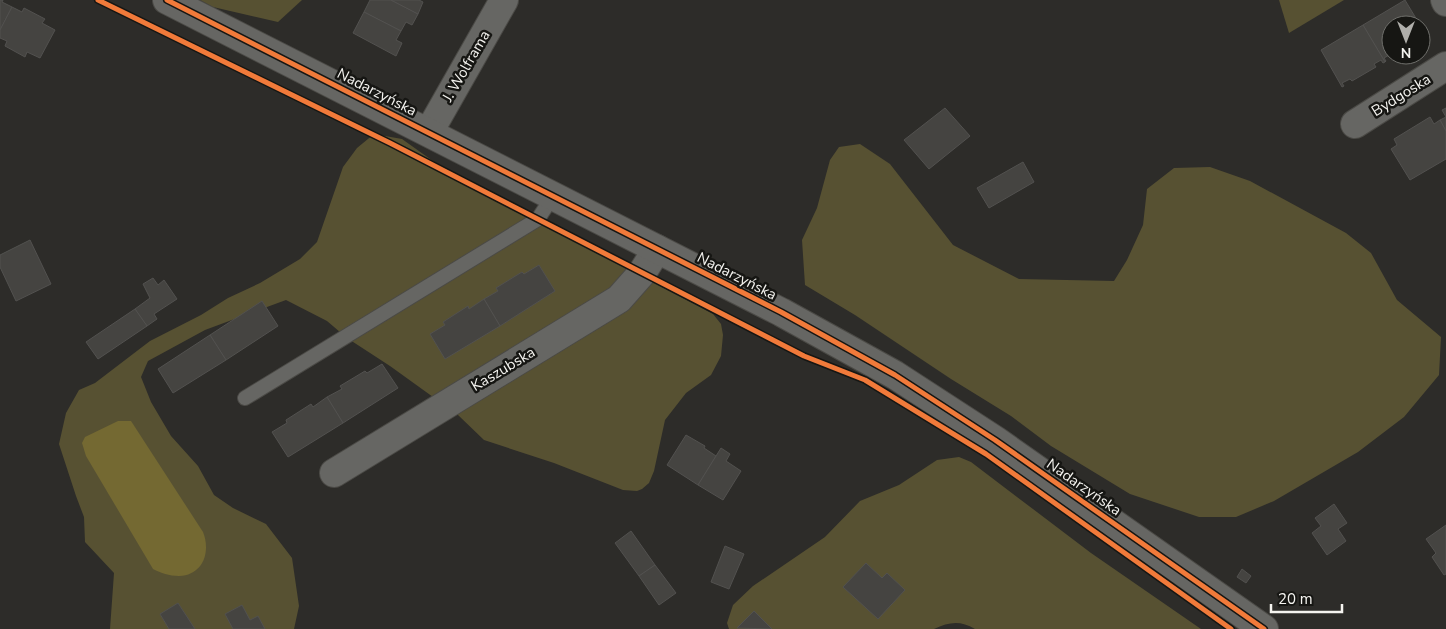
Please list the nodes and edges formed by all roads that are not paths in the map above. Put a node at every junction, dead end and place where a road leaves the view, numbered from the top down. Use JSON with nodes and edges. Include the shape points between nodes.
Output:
{"nodes":[{"id":1,"x":167,"y":0,"type":"edge"},
{"id":2,"x":504,"y":0,"type":"edge"},
{"id":3,"x":1446,"y":66,"type":"edge"},
{"id":4,"x":1355,"y":124,"type":"dead end"},
{"id":5,"x":429,"y":132,"type":"junction"},
{"id":6,"x":553,"y":196,"type":"junction"},
{"id":7,"x":657,"y":249,"type":"junction"},
{"id":8,"x":245,"y":398,"type":"dead end"},
{"id":9,"x":334,"y":472,"type":"dead end"},
{"id":10,"x":1264,"y":629,"type":"edge"}],
"edges":[{"from":1,"to":5,"type":"street","name":"Nadarzyńska"},
{"from":2,"to":5,"type":"street","name":"J. Wolframa"},
{"from":3,"to":4,"type":"street","name":"Bydgoska"},
{"from":5,"to":6,"type":"street","name":"Nadarzyńska"},
{"from":6,"to":7,"type":"street","name":"Nadarzyńska"},
{"from":6,"to":8,"type":"lane","via":[[538,219]]},
{"from":7,"to":9,"type":"street","name":"Kaszubska","via":[[642,273],[618,299]]},
{"from":7,"to":10,"type":"street","name":"Nadarzyńska","via":[[895,375],[995,440]]}]}
